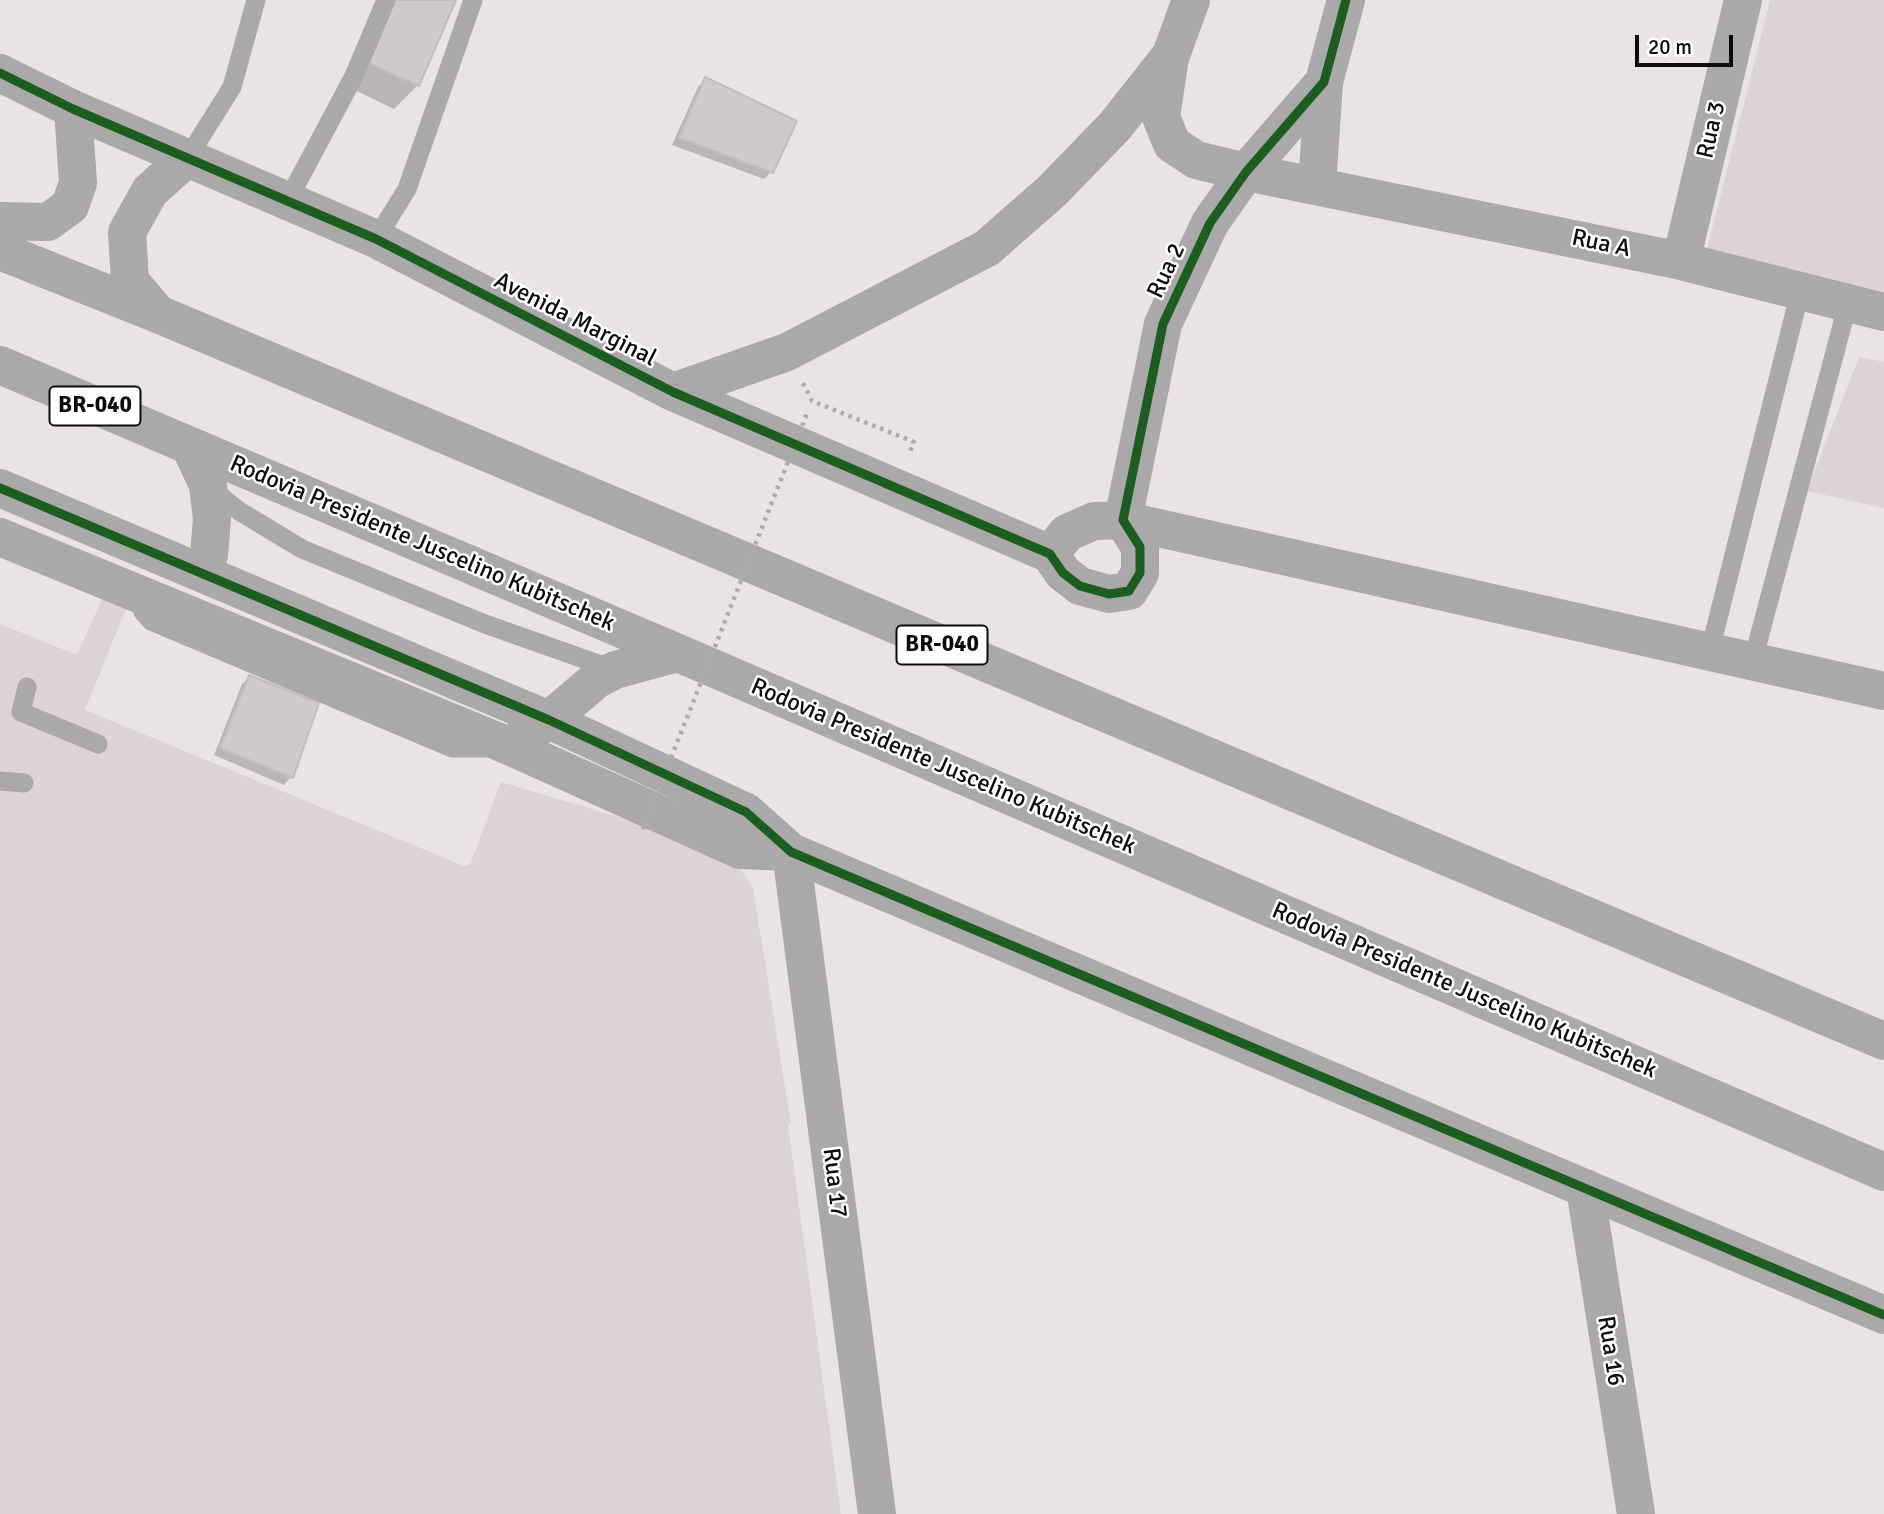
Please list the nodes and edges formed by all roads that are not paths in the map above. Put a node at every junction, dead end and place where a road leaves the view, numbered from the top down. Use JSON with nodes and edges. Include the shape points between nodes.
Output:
{"nodes":[{"id":1,"x":256,"y":0,"type":"edge"},
{"id":2,"x":386,"y":0,"type":"edge"},
{"id":3,"x":472,"y":0,"type":"edge"},
{"id":4,"x":1191,"y":0,"type":"edge"},
{"id":5,"x":1346,"y":0,"type":"edge"},
{"id":6,"x":1743,"y":0,"type":"edge"},
{"id":7,"x":1171,"y":55,"type":"junction"},
{"id":8,"x":0,"y":74,"type":"edge"},
{"id":9,"x":1324,"y":82,"type":"junction"},
{"id":10,"x":73,"y":109,"type":"junction"},
{"id":11,"x":188,"y":157,"type":"junction"},
{"id":12,"x":1246,"y":172,"type":"junction"},
{"id":13,"x":1317,"y":186,"type":"junction"},
{"id":14,"x":288,"y":200,"type":"junction"},
{"id":15,"x":0,"y":221,"type":"edge"},
{"id":16,"x":376,"y":239,"type":"junction"},
{"id":17,"x":0,"y":251,"type":"edge"},
{"id":18,"x":1681,"y":261,"type":"junction"},
{"id":19,"x":1800,"y":292,"type":"junction"},
{"id":20,"x":1866,"y":308,"type":"edge"},
{"id":21,"x":158,"y":314,"type":"junction"},
{"id":22,"x":0,"y":365,"type":"edge"},
{"id":23,"x":673,"y":392,"type":"junction"},
{"id":24,"x":190,"y":446,"type":"junction"},
{"id":25,"x":208,"y":485,"type":"junction"},
{"id":26,"x":0,"y":488,"type":"edge"},
{"id":27,"x":1123,"y":520,"type":"junction"},
{"id":28,"x":0,"y":537,"type":"edge"},
{"id":29,"x":1049,"y":554,"type":"junction"},
{"id":30,"x":202,"y":572,"type":"junction"},
{"id":31,"x":1710,"y":650,"type":"junction"},
{"id":32,"x":678,"y":653,"type":"junction"},
{"id":33,"x":1753,"y":660,"type":"junction"},
{"id":34,"x":605,"y":675,"type":"junction"},
{"id":35,"x":27,"y":687,"type":"dead end"},
{"id":36,"x":1884,"y":691,"type":"edge"},
{"id":37,"x":549,"y":720,"type":"junction"},
{"id":38,"x":590,"y":741,"type":"junction"},
{"id":39,"x":98,"y":744,"type":"dead end"},
{"id":40,"x":509,"y":746,"type":"junction"},
{"id":41,"x":0,"y":781,"type":"edge"},
{"id":42,"x":24,"y":783,"type":"dead end"},
{"id":43,"x":791,"y":852,"type":"junction"},
{"id":44,"x":1884,"y":1041,"type":"edge"},
{"id":45,"x":1884,"y":1172,"type":"edge"},
{"id":46,"x":1585,"y":1188,"type":"junction"},
{"id":47,"x":1884,"y":1315,"type":"edge"},
{"id":48,"x":877,"y":1514,"type":"edge"},
{"id":49,"x":1636,"y":1514,"type":"edge"}],
"edges":[{"from":1,"to":11,"type":"lane","via":[[232,88]]},
{"from":2,"to":14,"type":"lane","via":[[354,75]]},
{"from":3,"to":16,"type":"lane","via":[[407,189]]},
{"from":4,"to":7,"type":"street"},
{"from":5,"to":9,"type":"street","name":"Rua 2"},
{"from":6,"to":18,"type":"street","name":"Rua 3"},
{"from":7,"to":12,"type":"street","name":"Rua A","via":[[1161,117],[1172,144],[1196,160]]},
{"from":7,"to":23,"type":"street","via":[[1115,126],[1052,191],[987,248],[787,352]]},
{"from":8,"to":10,"type":"street","name":"Avenida Marginal"},
{"from":9,"to":12,"type":"street","name":"Rua 2"},
{"from":9,"to":13,"type":"street"},
{"from":10,"to":11,"type":"street","name":"Avenida Marginal"},
{"from":10,"to":15,"type":"highway","via":[[78,183],[70,206],[48,222]]},
{"from":11,"to":14,"type":"street","name":"Avenida Marginal"},
{"from":11,"to":21,"type":"highway","via":[[150,191],[127,232],[130,281]]},
{"from":12,"to":13,"type":"street","name":"Rua A"},
{"from":12,"to":27,"type":"street","name":"Rua 2","via":[[1210,223],[1163,324]]},
{"from":13,"to":18,"type":"street","name":"Rua A"},
{"from":14,"to":16,"type":"street","name":"Avenida Marginal"},
{"from":16,"to":23,"type":"street","name":"Avenida Marginal"},
{"from":17,"to":21,"type":"highway","number":"BR-040"},
{"from":18,"to":19,"type":"street","name":"Rua A"},
{"from":19,"to":20,"type":"street","name":"Rua A"},
{"from":19,"to":31,"type":"lane"},
{"from":20,"to":33,"type":"lane"},
{"from":21,"to":44,"type":"highway","number":"BR-040"},
{"from":22,"to":24,"type":"highway","name":"Rodovia Presidente Juscelino Kubitschek","number":"BR-040"},
{"from":23,"to":29,"type":"street","name":"Avenida Marginal"},
{"from":24,"to":25,"type":"highway"},
{"from":24,"to":32,"type":"highway","name":"Rodovia Presidente Juscelino Kubitschek","number":"BR-040"},
{"from":25,"to":30,"type":"highway","via":[[212,519],[209,555]]},
{"from":25,"to":34,"type":"lane","via":[[239,512],[302,549]]},
{"from":26,"to":30,"type":"street"},
{"from":27,"to":29,"type":"street","via":[[1094,521],[1067,533]]},
{"from":27,"to":29,"type":"street","name":"Avenida Marginal","via":[[1140,547],[1140,573],[1129,591],[1110,594],[1080,586]]},
{"from":27,"to":31,"type":"street"},
{"from":28,"to":40,"type":"street"},
{"from":30,"to":37,"type":"street"},
{"from":31,"to":33,"type":"street"},
{"from":32,"to":34,"type":"highway"},
{"from":32,"to":45,"type":"highway","name":"Rodovia Presidente Juscelino Kubitschek","number":"BR-040"},
{"from":33,"to":36,"type":"street"},
{"from":34,"to":37,"type":"highway"},
{"from":34,"to":38,"type":"street"},
{"from":35,"to":39,"type":"lane","via":[[21,712]]},
{"from":37,"to":38,"type":"street"},
{"from":37,"to":40,"type":"highway"},
{"from":38,"to":43,"type":"street","via":[[746,812]]},
{"from":40,"to":43,"type":"street","via":[[740,850]]},
{"from":41,"to":42,"type":"lane"},
{"from":43,"to":46,"type":"street"},
{"from":43,"to":48,"type":"street","name":"Rua 17"},
{"from":46,"to":47,"type":"street"},
{"from":46,"to":49,"type":"street","name":"Rua 16"}]}
